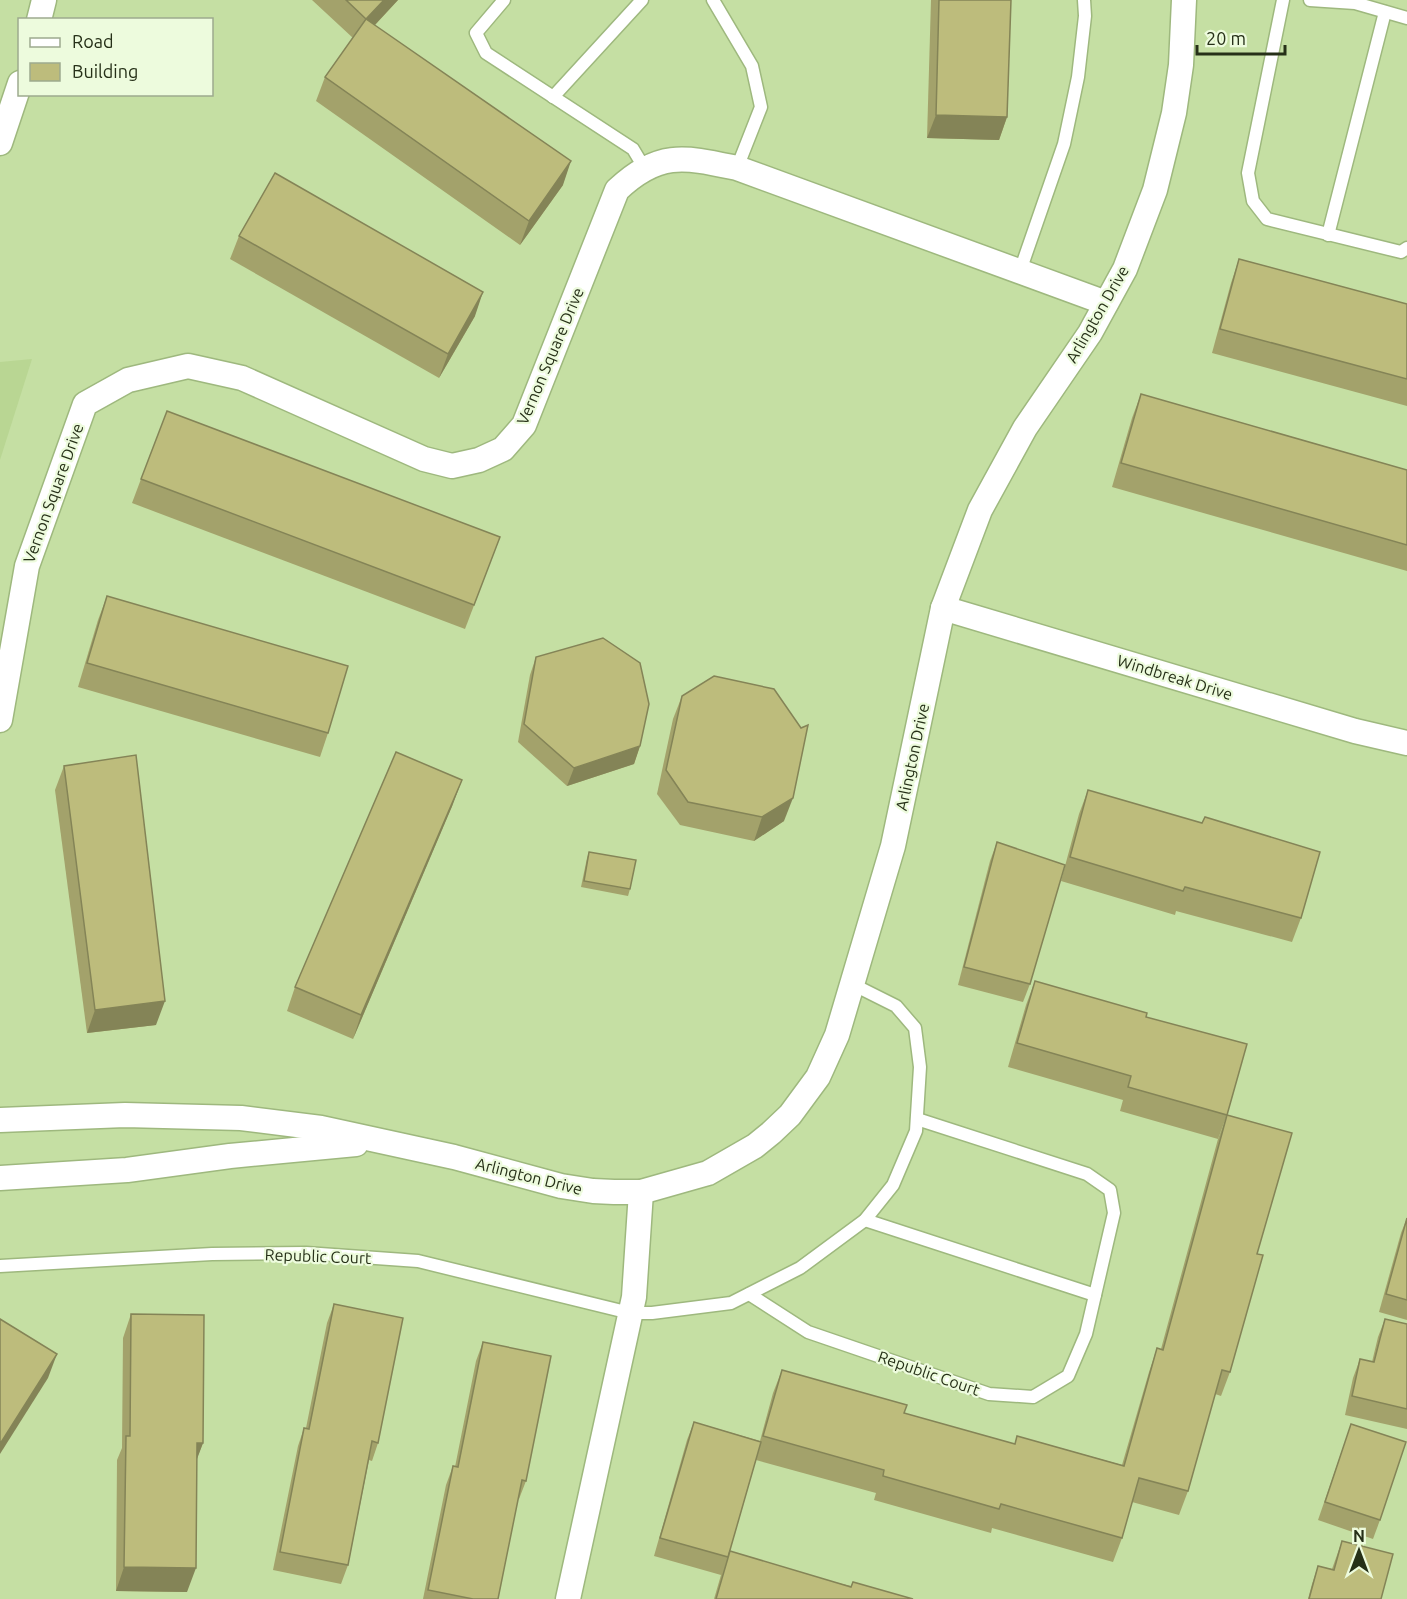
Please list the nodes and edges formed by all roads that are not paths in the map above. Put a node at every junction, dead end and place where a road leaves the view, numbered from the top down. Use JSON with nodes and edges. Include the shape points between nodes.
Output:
{"nodes":[{"id":1,"x":44,"y":0,"type":"edge"},
{"id":2,"x":504,"y":0,"type":"edge"},
{"id":3,"x":642,"y":0,"type":"edge"},
{"id":4,"x":713,"y":0,"type":"edge"},
{"id":5,"x":1084,"y":0,"type":"edge"},
{"id":6,"x":1184,"y":0,"type":"edge"},
{"id":7,"x":1283,"y":0,"type":"edge"},
{"id":8,"x":1310,"y":0,"type":"edge"},
{"id":9,"x":1384,"y":12,"type":"junction"},
{"id":10,"x":40,"y":18,"type":"edge"},
{"id":11,"x":1407,"y":18,"type":"edge"},
{"id":12,"x":18,"y":89,"type":"edge"},
{"id":13,"x":553,"y":97,"type":"junction"},
{"id":14,"x":0,"y":143,"type":"edge"},
{"id":15,"x":737,"y":168,"type":"junction"},
{"id":16,"x":645,"y":169,"type":"junction"},
{"id":17,"x":1328,"y":235,"type":"junction"},
{"id":18,"x":1407,"y":248,"type":"edge"},
{"id":19,"x":1020,"y":271,"type":"junction"},
{"id":20,"x":1107,"y":303,"type":"junction"},
{"id":21,"x":943,"y":608,"type":"junction"},
{"id":22,"x":0,"y":720,"type":"edge"},
{"id":23,"x":1407,"y":743,"type":"edge"},
{"id":24,"x":852,"y":984,"type":"junction"},
{"id":25,"x":917,"y":1119,"type":"junction"},
{"id":26,"x":0,"y":1120,"type":"edge"},
{"id":27,"x":382,"y":1142,"type":"junction"},
{"id":28,"x":0,"y":1178,"type":"edge"},
{"id":29,"x":641,"y":1192,"type":"junction"},
{"id":30,"x":865,"y":1220,"type":"junction"},
{"id":31,"x":0,"y":1266,"type":"edge"},
{"id":32,"x":748,"y":1294,"type":"junction"},
{"id":33,"x":1095,"y":1295,"type":"junction"},
{"id":34,"x":630,"y":1313,"type":"junction"},
{"id":35,"x":568,"y":1599,"type":"edge"}],
"edges":[{"from":1,"to":10,"type":"street"},
{"from":2,"to":13,"type":"lane","via":[[476,33],[486,53]]},
{"from":3,"to":13,"type":"lane"},
{"from":4,"to":15,"type":"lane","via":[[752,66],[761,107]]},
{"from":5,"to":19,"type":"lane","via":[[1078,77],[1064,144]]},
{"from":6,"to":20,"type":"street","name":"Arlington Drive","via":[[1174,113],[1155,190],[1125,269]]},
{"from":7,"to":17,"type":"lane","via":[[1248,173],[1253,201],[1267,219]]},
{"from":8,"to":9,"type":"lane","via":[[1355,3]]},
{"from":9,"to":11,"type":"lane"},
{"from":9,"to":17,"type":"lane"},
{"from":12,"to":14,"type":"street"},
{"from":13,"to":16,"type":"lane","via":[[633,149]]},
{"from":15,"to":16,"type":"street","name":"Vernon Square Drive","via":[[692,158],[664,160]]},
{"from":15,"to":19,"type":"street","name":"Vernon Square Drive"},
{"from":16,"to":22,"type":"street","name":"Vernon Square Drive","via":[[618,190],[524,425],[503,449],[479,460],[452,466],[424,459],[242,378],[188,366],[128,380],[85,404],[27,566]]},
{"from":17,"to":18,"type":"lane","via":[[1401,252]]},
{"from":19,"to":20,"type":"street","name":"Vernon Square Drive"},
{"from":20,"to":21,"type":"street","name":"Arlington Drive","via":[[994,482]]},
{"from":21,"to":23,"type":"street","name":"Windbreak Drive","via":[[1355,731]]},
{"from":21,"to":24,"type":"street","name":"Arlington Drive","via":[[893,846]]},
{"from":24,"to":25,"type":"lane","name":"Republic Court","via":[[896,1006],[915,1028],[920,1067]]},
{"from":24,"to":29,"type":"street","name":"Arlington Drive","via":[[837,1035],[818,1077],[790,1115],[755,1146],[708,1173]]},
{"from":25,"to":30,"type":"lane","name":"Republic Court","via":[[916,1131],[893,1185]]},
{"from":25,"to":33,"type":"lane","name":"Republic Court","via":[[1088,1174],[1110,1190],[1114,1213]]},
{"from":26,"to":27,"type":"street","name":"Arlington Drive","via":[[125,1115],[241,1118],[321,1128]]},
{"from":27,"to":28,"type":"street","name":"Arlington Drive","via":[[127,1170]]},
{"from":27,"to":29,"type":"street","name":"Arlington Drive","via":[[561,1186]]},
{"from":29,"to":34,"type":"street"},
{"from":30,"to":32,"type":"lane","name":"Republic Court","via":[[800,1268]]},
{"from":30,"to":33,"type":"lane"},
{"from":31,"to":34,"type":"lane","name":"Republic Court","via":[[212,1254],[306,1253],[418,1261]]},
{"from":32,"to":33,"type":"lane","name":"Republic Court","via":[[808,1332],[989,1394],[1033,1397],[1068,1376],[1086,1334]]},
{"from":32,"to":34,"type":"lane","name":"Republic Court","via":[[731,1303]]},
{"from":34,"to":35,"type":"street"}]}
